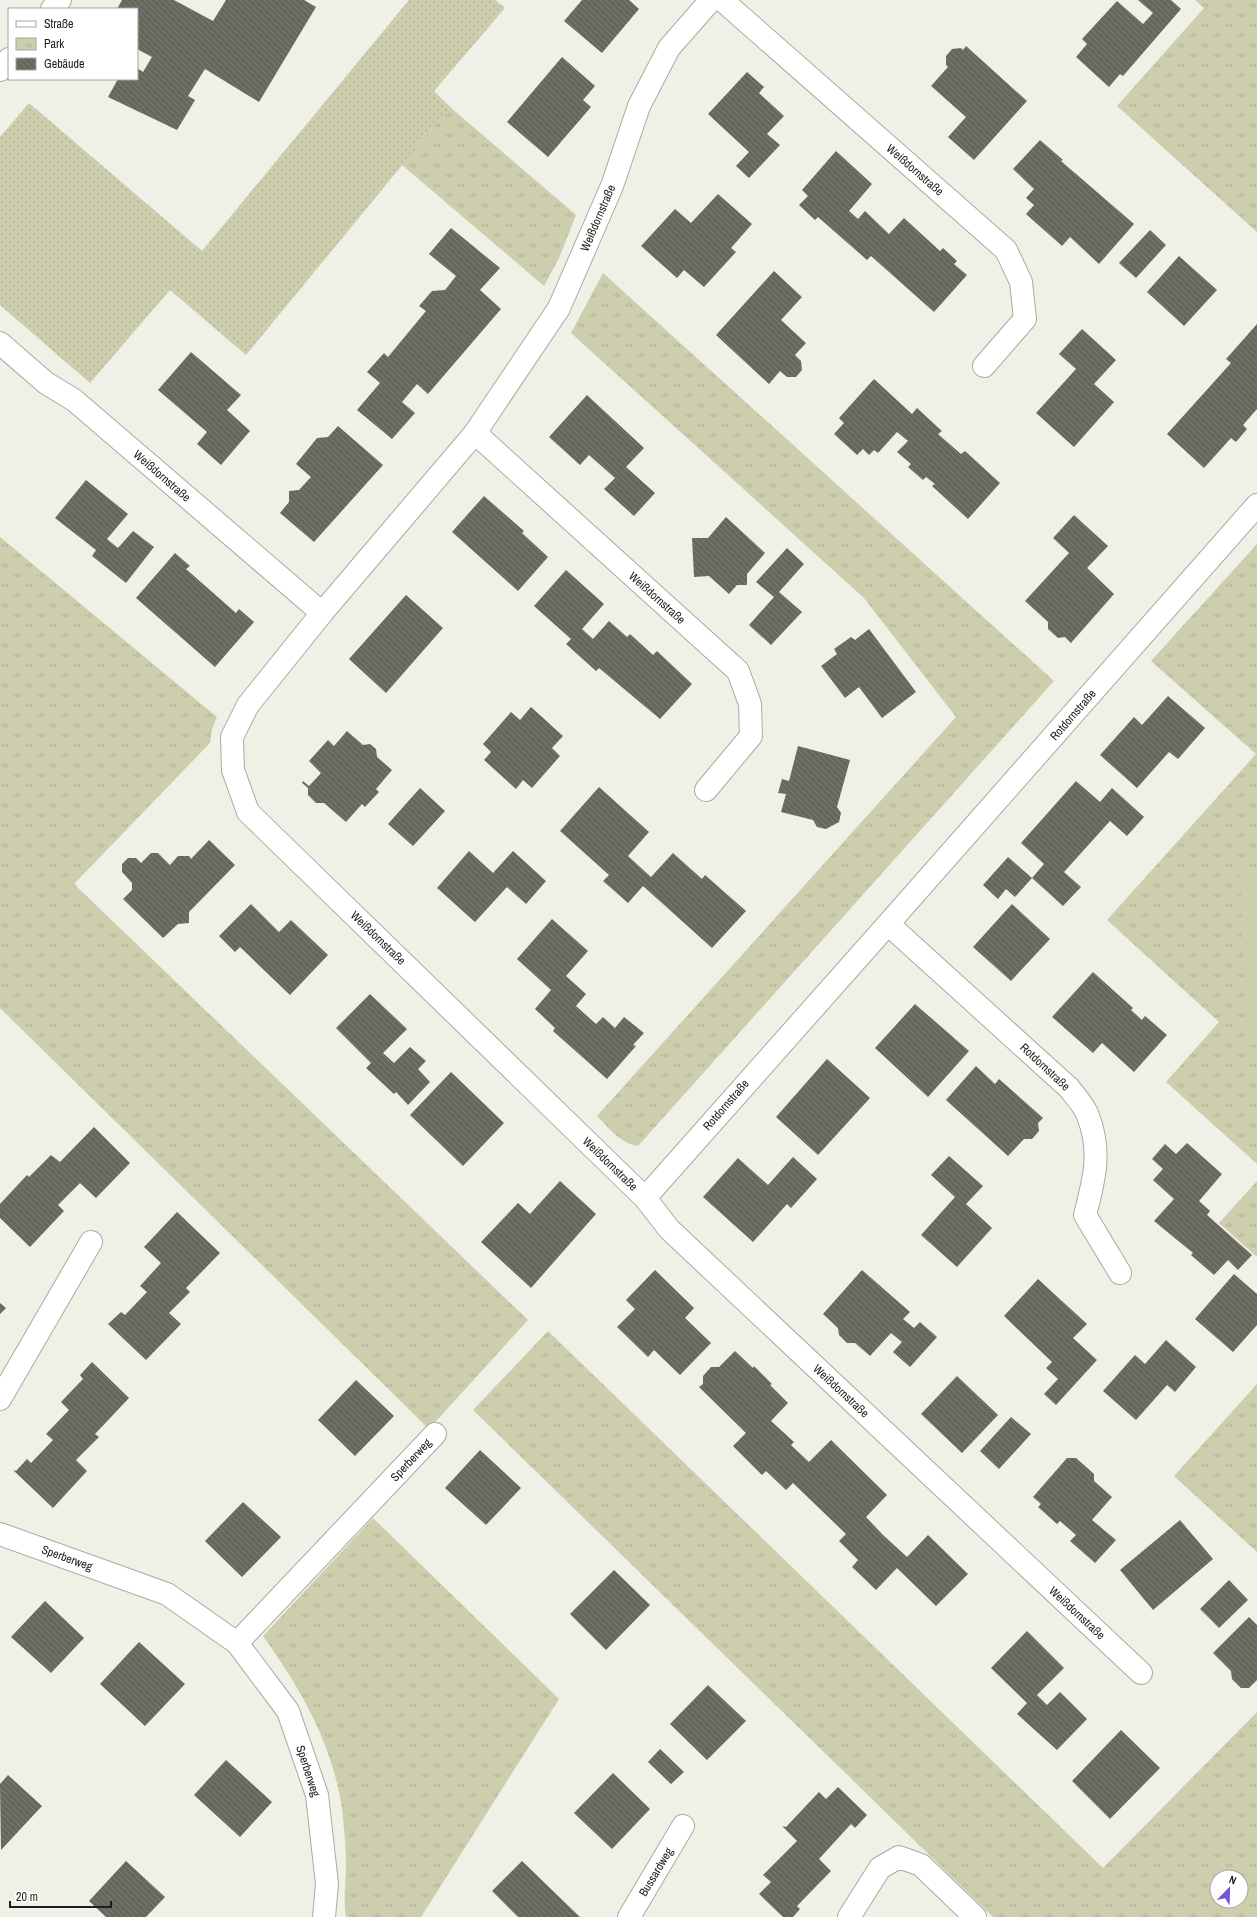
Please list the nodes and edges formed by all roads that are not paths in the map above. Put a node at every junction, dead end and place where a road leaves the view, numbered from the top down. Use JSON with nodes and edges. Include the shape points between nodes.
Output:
{"nodes":[{"id":1,"x":60,"y":0,"type":"edge"},
{"id":2,"x":711,"y":0,"type":"edge"},
{"id":3,"x":722,"y":0,"type":"edge"},
{"id":4,"x":53,"y":8,"type":"edge"},
{"id":5,"x":8,"y":60,"type":"edge"},
{"id":6,"x":0,"y":70,"type":"edge"},
{"id":7,"x":0,"y":343,"type":"edge"},
{"id":8,"x":984,"y":366,"type":"dead end"},
{"id":9,"x":475,"y":433,"type":"junction"},
{"id":10,"x":1257,"y":505,"type":"edge"},
{"id":11,"x":322,"y":613,"type":"junction"},
{"id":12,"x":706,"y":790,"type":"dead end"},
{"id":13,"x":888,"y":924,"type":"junction"},
{"id":14,"x":645,"y":1198,"type":"junction"},
{"id":15,"x":91,"y":1242,"type":"dead end"},
{"id":16,"x":1120,"y":1273,"type":"dead end"},
{"id":17,"x":0,"y":1398,"type":"edge"},
{"id":18,"x":435,"y":1434,"type":"dead end"},
{"id":19,"x":0,"y":1534,"type":"edge"},
{"id":20,"x":238,"y":1643,"type":"junction"},
{"id":21,"x":1141,"y":1673,"type":"dead end"},
{"id":22,"x":683,"y":1826,"type":"dead end"},
{"id":23,"x":324,"y":1917,"type":"edge"},
{"id":24,"x":628,"y":1917,"type":"edge"},
{"id":25,"x":849,"y":1917,"type":"edge"},
{"id":26,"x":975,"y":1917,"type":"edge"}],
"edges":[{"from":1,"to":4,"type":"street"},
{"from":2,"to":9,"type":"street","name":"Weißdornstraße","via":[[669,48],[638,106],[612,186],[559,308]]},
{"from":3,"to":8,"type":"street","name":"Weißdornstraße","via":[[1006,250],[1020,282],[1025,319]]},
{"from":5,"to":6,"type":"street"},
{"from":7,"to":11,"type":"street","name":"Weißdornstraße","via":[[46,384],[74,400]]},
{"from":9,"to":11,"type":"street","name":"Weißdornstraße"},
{"from":9,"to":12,"type":"street","name":"Weißdornstraße","via":[[738,671],[750,704],[751,736]]},
{"from":10,"to":13,"type":"street","name":"Rotdornstraße"},
{"from":11,"to":14,"type":"street","name":"Weißdornstraße","via":[[248,705],[232,737],[233,770],[248,812]]},
{"from":13,"to":14,"type":"street","name":"Rotdornstraße"},
{"from":13,"to":16,"type":"street","name":"Rotdornstraße","via":[[1069,1088],[1088,1115],[1096,1147],[1095,1173],[1084,1216]]},
{"from":14,"to":21,"type":"street","name":"Weißdornstraße","via":[[669,1229]]},
{"from":15,"to":17,"type":"street"},
{"from":18,"to":20,"type":"street","name":"Sperberweg"},
{"from":19,"to":20,"type":"street","name":"Sperberweg","via":[[167,1594]]},
{"from":20,"to":23,"type":"street","name":"Sperberweg","via":[[288,1711],[317,1795],[327,1884]]},
{"from":22,"to":24,"type":"street","name":"Bussardweg"},
{"from":25,"to":26,"type":"street","via":[[880,1868],[899,1857],[921,1865]]}]}
